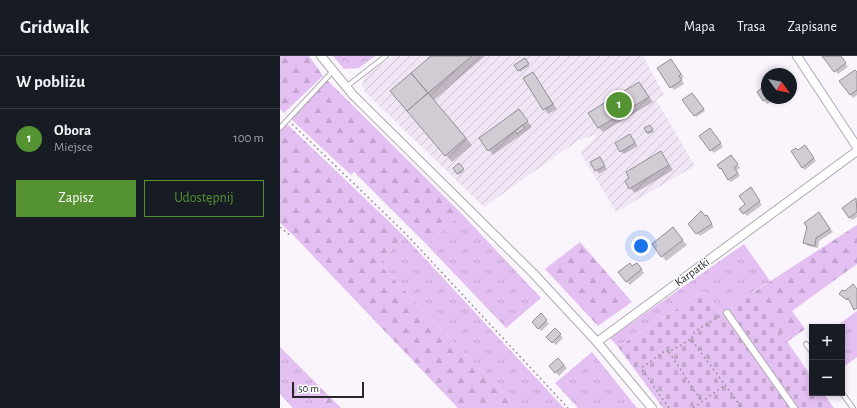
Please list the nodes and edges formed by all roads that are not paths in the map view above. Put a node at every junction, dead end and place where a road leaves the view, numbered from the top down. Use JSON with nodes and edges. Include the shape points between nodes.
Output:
{"nodes":[{"id":1,"x":321,"y":56,"type":"edge"},
{"id":2,"x":386,"y":56,"type":"edge"},
{"id":3,"x":797,"y":56,"type":"edge"},
{"id":4,"x":333,"y":70,"type":"junction"},
{"id":5,"x":346,"y":87,"type":"junction"},
{"id":6,"x":280,"y":128,"type":"edge"},
{"id":7,"x":857,"y":147,"type":"edge"},
{"id":8,"x":857,"y":151,"type":"edge"},
{"id":9,"x":727,"y":313,"type":"road end"},
{"id":10,"x":597,"y":342,"type":"junction"},
{"id":11,"x":806,"y":344,"type":"dead end"},
{"id":12,"x":809,"y":348,"type":"edge"},
{"id":13,"x":845,"y":396,"type":"edge"},
{"id":14,"x":652,"y":408,"type":"edge"},
{"id":15,"x":794,"y":408,"type":"edge"},
{"id":16,"x":853,"y":408,"type":"edge"}],
"edges":[{"from":1,"to":4,"type":"street"},
{"from":2,"to":5,"type":"lane"},
{"from":3,"to":7,"type":"street"},
{"from":4,"to":5,"type":"street"},
{"from":4,"to":6,"type":"lane"},
{"from":5,"to":10,"type":"street","via":[[480,219]]},
{"from":8,"to":10,"type":"street","name":"Karpatki"},
{"from":9,"to":15,"type":"street"},
{"from":10,"to":14,"type":"street"},
{"from":11,"to":12,"type":"lane"},
{"from":13,"to":16,"type":"lane"}]}
